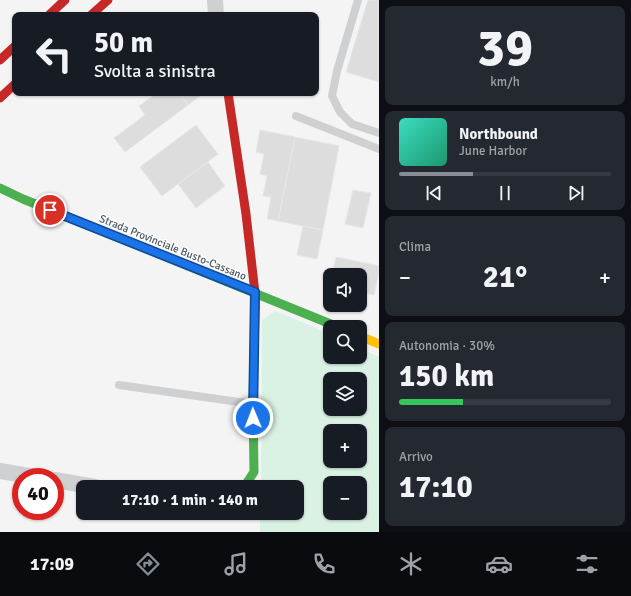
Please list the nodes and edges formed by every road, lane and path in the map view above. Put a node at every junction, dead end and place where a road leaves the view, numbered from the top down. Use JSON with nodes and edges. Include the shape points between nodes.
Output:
{"nodes":[{"id":1,"x":65,"y":0,"type":"edge"},
{"id":2,"x":108,"y":0,"type":"edge"},
{"id":3,"x":215,"y":0,"type":"edge"},
{"id":4,"x":358,"y":0,"type":"edge"},
{"id":5,"x":52,"y":12,"type":"edge"},
{"id":6,"x":94,"y":12,"type":"edge"},
{"id":7,"x":216,"y":12,"type":"edge"},
{"id":8,"x":12,"y":49,"type":"edge"},
{"id":9,"x":0,"y":60,"type":"edge"},
{"id":10,"x":12,"y":87,"type":"edge"},
{"id":11,"x":228,"y":96,"type":"edge"},
{"id":12,"x":0,"y":98,"type":"edge"},
{"id":13,"x":296,"y":116,"type":"dead end"},
{"id":14,"x":379,"y":133,"type":"edge"},
{"id":15,"x":379,"y":149,"type":"edge"},
{"id":16,"x":0,"y":188,"type":"edge"},
{"id":17,"x":255,"y":292,"type":"junction"},
{"id":18,"x":323,"y":321,"type":"edge"},
{"id":19,"x":367,"y":339,"type":"edge"},
{"id":20,"x":377,"y":343,"type":"edge"},
{"id":21,"x":119,"y":385,"type":"dead end"},
{"id":22,"x":253,"y":404,"type":"junction"},
{"id":23,"x":0,"y":471,"type":"edge"},
{"id":24,"x":12,"y":473,"type":"edge"},
{"id":25,"x":249,"y":480,"type":"edge"},
{"id":26,"x":64,"y":482,"type":"edge"},
{"id":27,"x":76,"y":484,"type":"edge"}],
"edges":[{"from":1,"to":5,"type":"main road"},
{"from":2,"to":6,"type":"main road"},
{"from":3,"to":7,"type":"street"},
{"from":4,"to":14,"type":"lane","via":[[332,96],[340,112],[352,124]]},
{"from":8,"to":9,"type":"main road"},
{"from":10,"to":12,"type":"main road"},
{"from":11,"to":17,"type":"main road"},
{"from":13,"to":15,"type":"lane"},
{"from":16,"to":17,"type":"main road","name":"Strada Provinciale Busto-Cassano"},
{"from":17,"to":18,"type":"main road","name":"Strada Provinciale Busto-Cassano"},
{"from":17,"to":22,"type":"main road"},
{"from":19,"to":20,"type":"main road"},
{"from":21,"to":22,"type":"lane"},
{"from":22,"to":25,"type":"main road","via":[[254,472]]},
{"from":23,"to":24,"type":"street"},
{"from":26,"to":27,"type":"street"}]}
